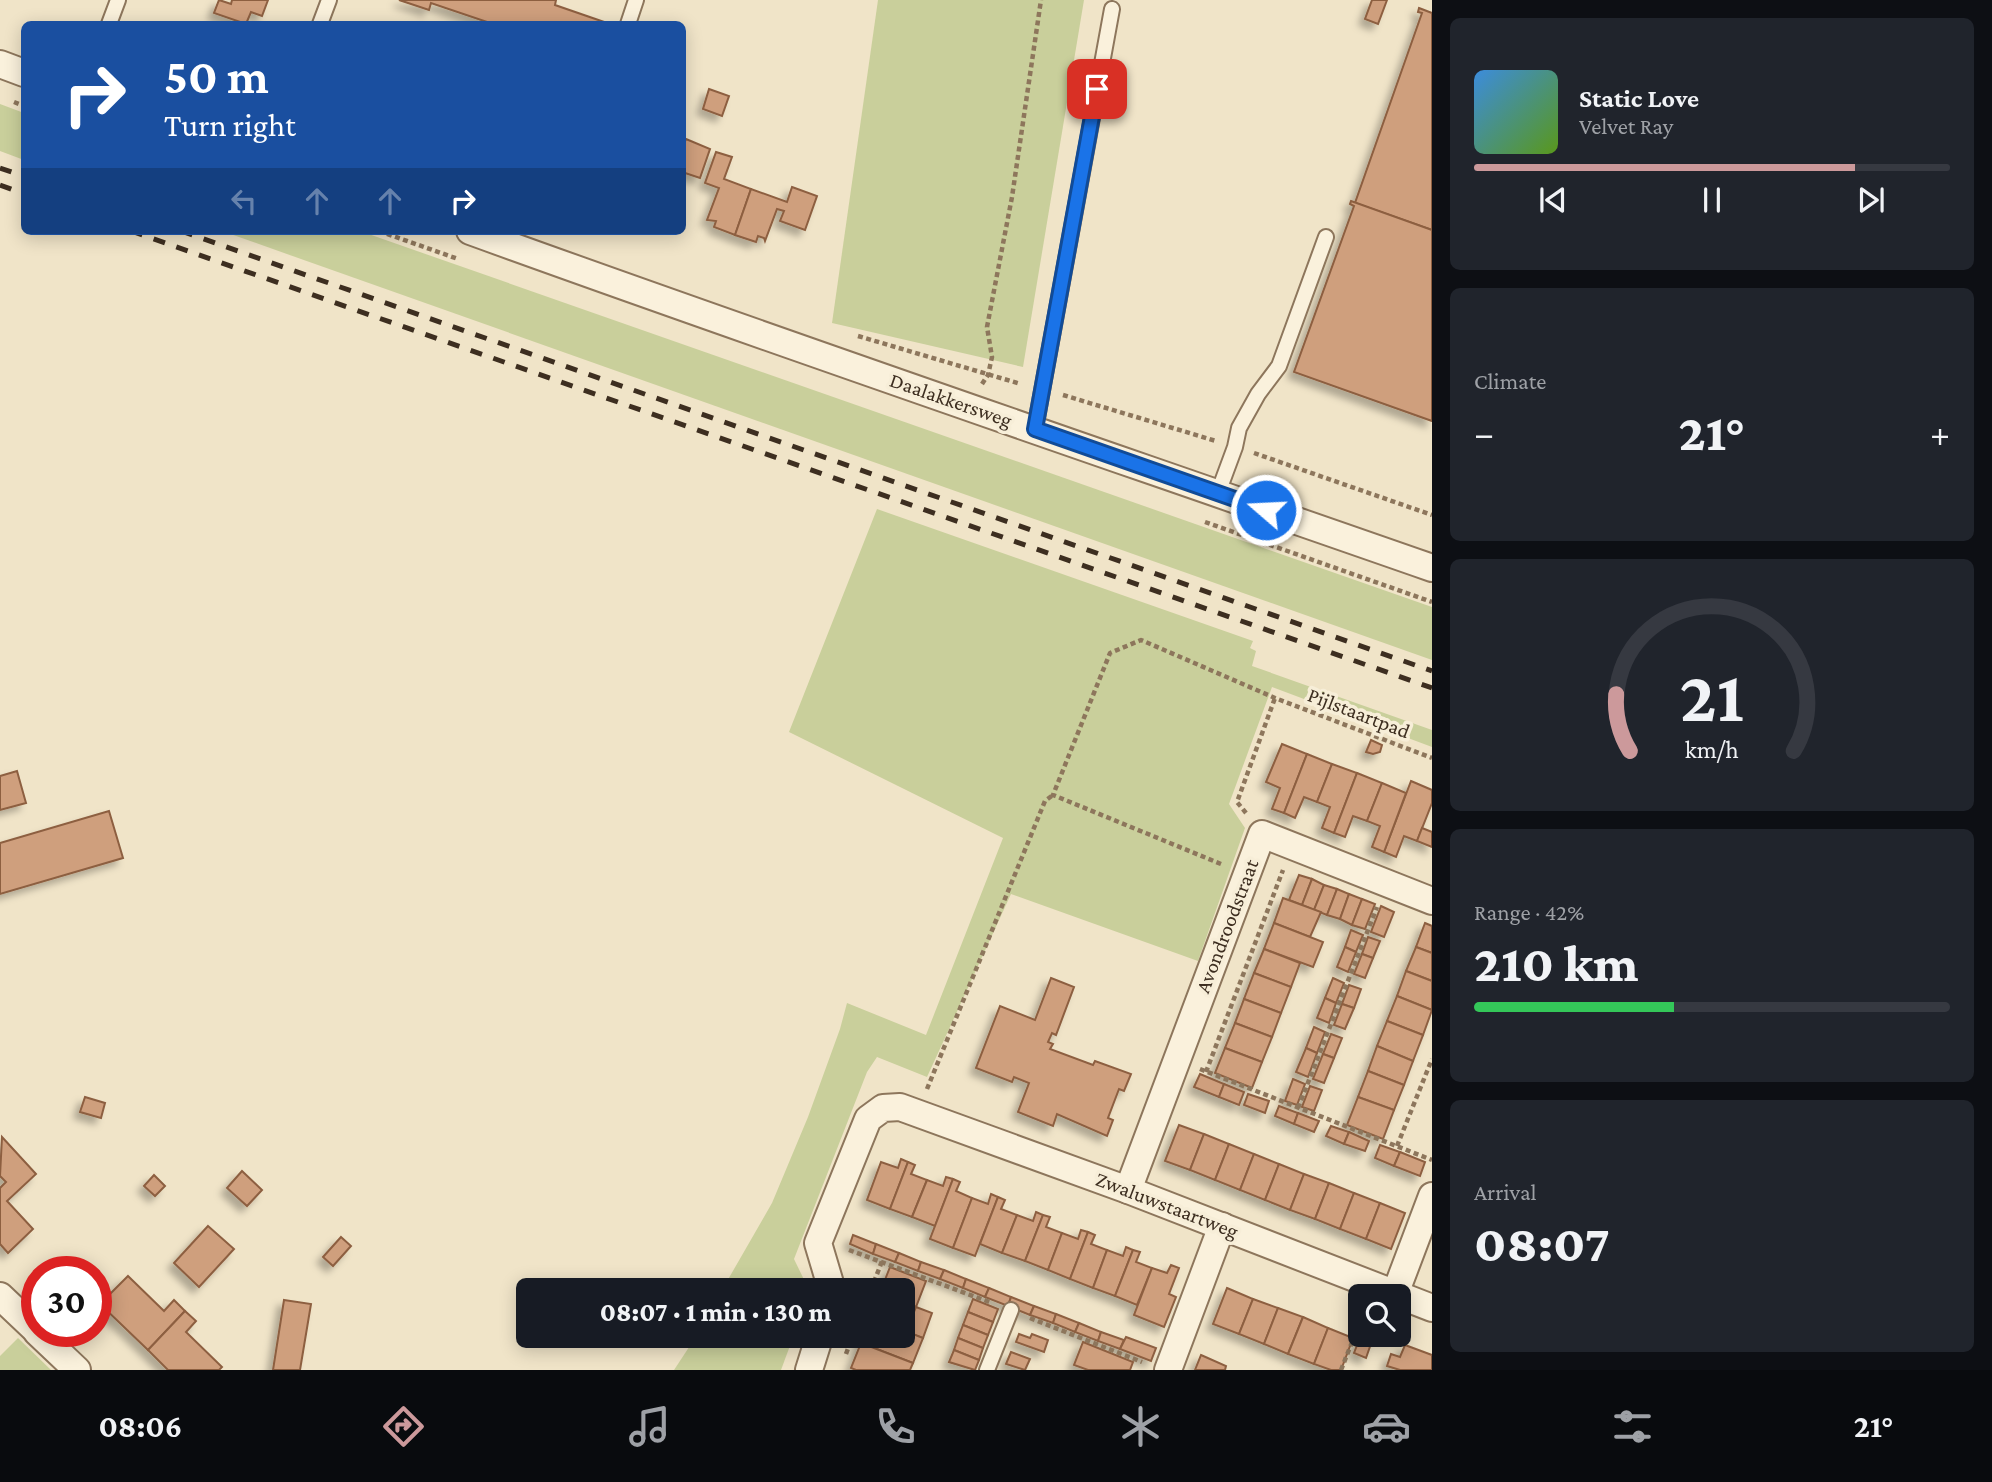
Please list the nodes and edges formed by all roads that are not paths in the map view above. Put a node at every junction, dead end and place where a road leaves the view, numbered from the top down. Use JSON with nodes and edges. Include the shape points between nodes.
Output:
{"nodes":[{"id":1,"x":118,"y":0,"type":"edge"},
{"id":2,"x":329,"y":0,"type":"edge"},
{"id":3,"x":636,"y":0,"type":"edge"},
{"id":4,"x":1112,"y":9,"type":"dead end"},
{"id":5,"x":111,"y":21,"type":"edge"},
{"id":6,"x":321,"y":21,"type":"edge"},
{"id":7,"x":629,"y":21,"type":"edge"},
{"id":8,"x":0,"y":64,"type":"edge"},
{"id":9,"x":21,"y":72,"type":"edge"},
{"id":10,"x":481,"y":235,"type":"edge"},
{"id":11,"x":1326,"y":237,"type":"dead end"},
{"id":12,"x":1035,"y":429,"type":"junction"},
{"id":13,"x":1218,"y":493,"type":"junction"},
{"id":14,"x":1432,"y":568,"type":"edge"},
{"id":15,"x":1432,"y":901,"type":"edge"},
{"id":16,"x":1128,"y":1190,"type":"junction"},
{"id":17,"x":1432,"y":1196,"type":"edge"},
{"id":18,"x":1223,"y":1226,"type":"junction"},
{"id":19,"x":828,"y":1278,"type":"edge"},
{"id":20,"x":1370,"y":1284,"type":"edge"},
{"id":21,"x":1399,"y":1284,"type":"edge"},
{"id":22,"x":0,"y":1296,"type":"edge"},
{"id":23,"x":1411,"y":1300,"type":"edge"},
{"id":24,"x":1432,"y":1308,"type":"edge"},
{"id":25,"x":1011,"y":1310,"type":"dead end"},
{"id":26,"x":21,"y":1316,"type":"edge"},
{"id":27,"x":53,"y":1347,"type":"edge"},
{"id":28,"x":816,"y":1348,"type":"edge"},
{"id":29,"x":77,"y":1370,"type":"edge"},
{"id":30,"x":809,"y":1370,"type":"edge"},
{"id":31,"x":987,"y":1370,"type":"edge"},
{"id":32,"x":1168,"y":1370,"type":"edge"}],
"edges":[{"from":1,"to":5,"type":"lane"},
{"from":2,"to":6,"type":"lane"},
{"from":3,"to":7,"type":"lane"},
{"from":4,"to":12,"type":"lane"},
{"from":8,"to":9,"type":"street"},
{"from":10,"to":12,"type":"street","name":"Daalakkersweg","via":[[764,338]]},
{"from":11,"to":13,"type":"lane","via":[[1279,366],[1239,428]]},
{"from":12,"to":13,"type":"street","name":"Daalakkersweg"},
{"from":13,"to":14,"type":"street","name":"Daalakkersweg"},
{"from":15,"to":16,"type":"street","name":"Avondroodstraat","via":[[1262,834]]},
{"from":16,"to":18,"type":"street","name":"Zwaluwstaartweg"},
{"from":16,"to":19,"type":"street","name":"Zwaluwstaartweg","via":[[908,1109],[883,1108],[868,1119],[818,1243]]},
{"from":17,"to":21,"type":"street"},
{"from":18,"to":20,"type":"street","name":"Zwaluwstaartweg"},
{"from":18,"to":32,"type":"street"},
{"from":22,"to":26,"type":"street"},
{"from":23,"to":24,"type":"street","name":"Zwaluwstaartweg"},
{"from":25,"to":31,"type":"lane"},
{"from":27,"to":29,"type":"street"},
{"from":28,"to":30,"type":"street"}]}
